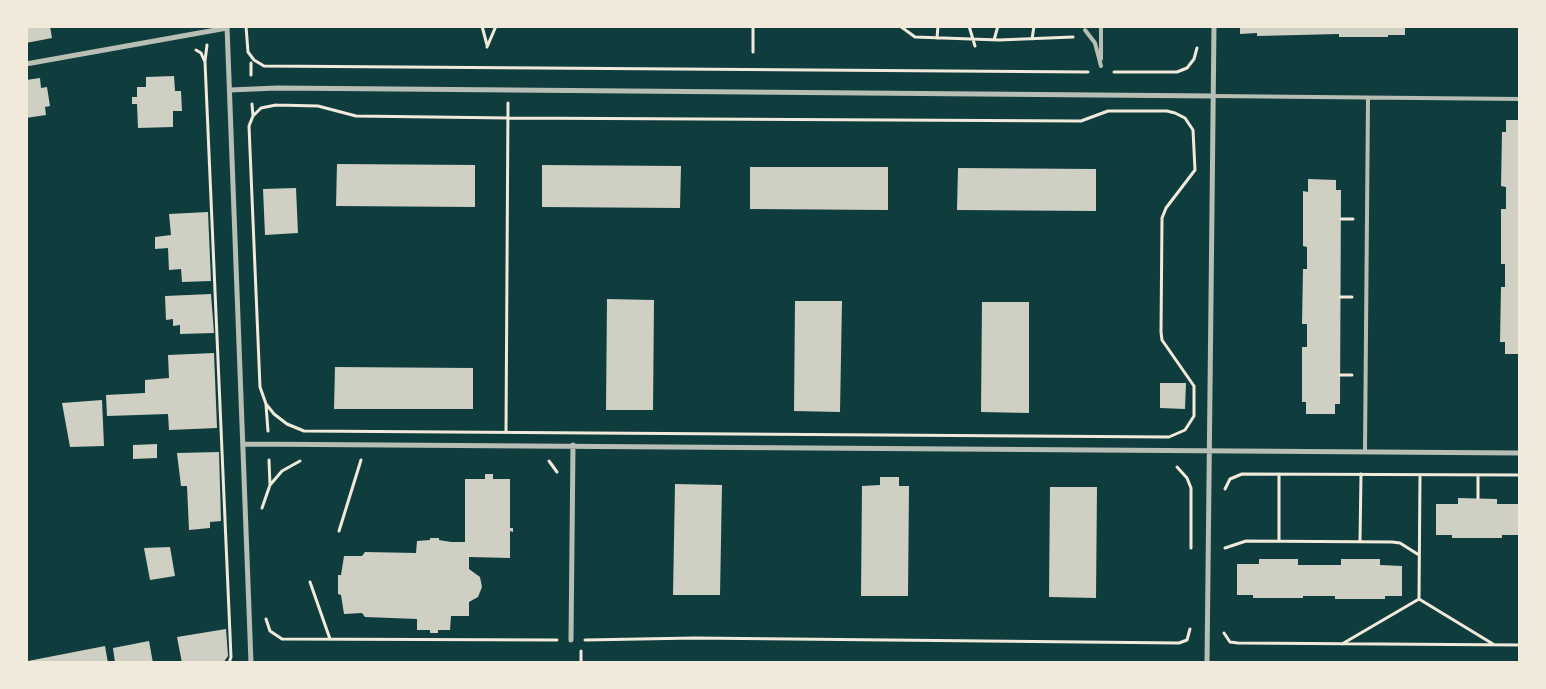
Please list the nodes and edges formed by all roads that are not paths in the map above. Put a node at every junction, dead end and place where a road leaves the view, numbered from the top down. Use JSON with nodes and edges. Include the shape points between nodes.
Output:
{"nodes":[{"id":1,"x":1101,"y":26,"type":"edge"},
{"id":2,"x":1214,"y":26,"type":"edge"},
{"id":3,"x":227,"y":27,"type":"edge"},
{"id":4,"x":1085,"y":30,"type":"road end"},
{"id":5,"x":26,"y":64,"type":"edge"},
{"id":6,"x":230,"y":90,"type":"junction"},
{"id":7,"x":1213,"y":96,"type":"junction"},
{"id":8,"x":1368,"y":99,"type":"junction"},
{"id":9,"x":1520,"y":99,"type":"edge"},
{"id":10,"x":244,"y":444,"type":"junction"},
{"id":11,"x":572,"y":445,"type":"junction"},
{"id":12,"x":1209,"y":449,"type":"junction"},
{"id":13,"x":1365,"y":450,"type":"junction"},
{"id":14,"x":1520,"y":453,"type":"edge"},
{"id":15,"x":571,"y":640,"type":"dead end"},
{"id":16,"x":251,"y":663,"type":"edge"},
{"id":17,"x":1207,"y":663,"type":"edge"}],
"edges":[{"from":1,"to":4,"type":"lane","via":[[1101,66],[1095,43]]},
{"from":2,"to":7,"type":"street"},
{"from":3,"to":5,"type":"street"},
{"from":3,"to":6,"type":"street"},
{"from":6,"to":7,"type":"street"},
{"from":6,"to":10,"type":"street"},
{"from":7,"to":8,"type":"lane"},
{"from":7,"to":12,"type":"street"},
{"from":8,"to":9,"type":"lane"},
{"from":8,"to":13,"type":"lane"},
{"from":10,"to":11,"type":"street"},
{"from":10,"to":16,"type":"street"},
{"from":11,"to":12,"type":"street"},
{"from":11,"to":15,"type":"street"},
{"from":12,"to":13,"type":"street"},
{"from":12,"to":17,"type":"street"},
{"from":13,"to":14,"type":"street"}]}
